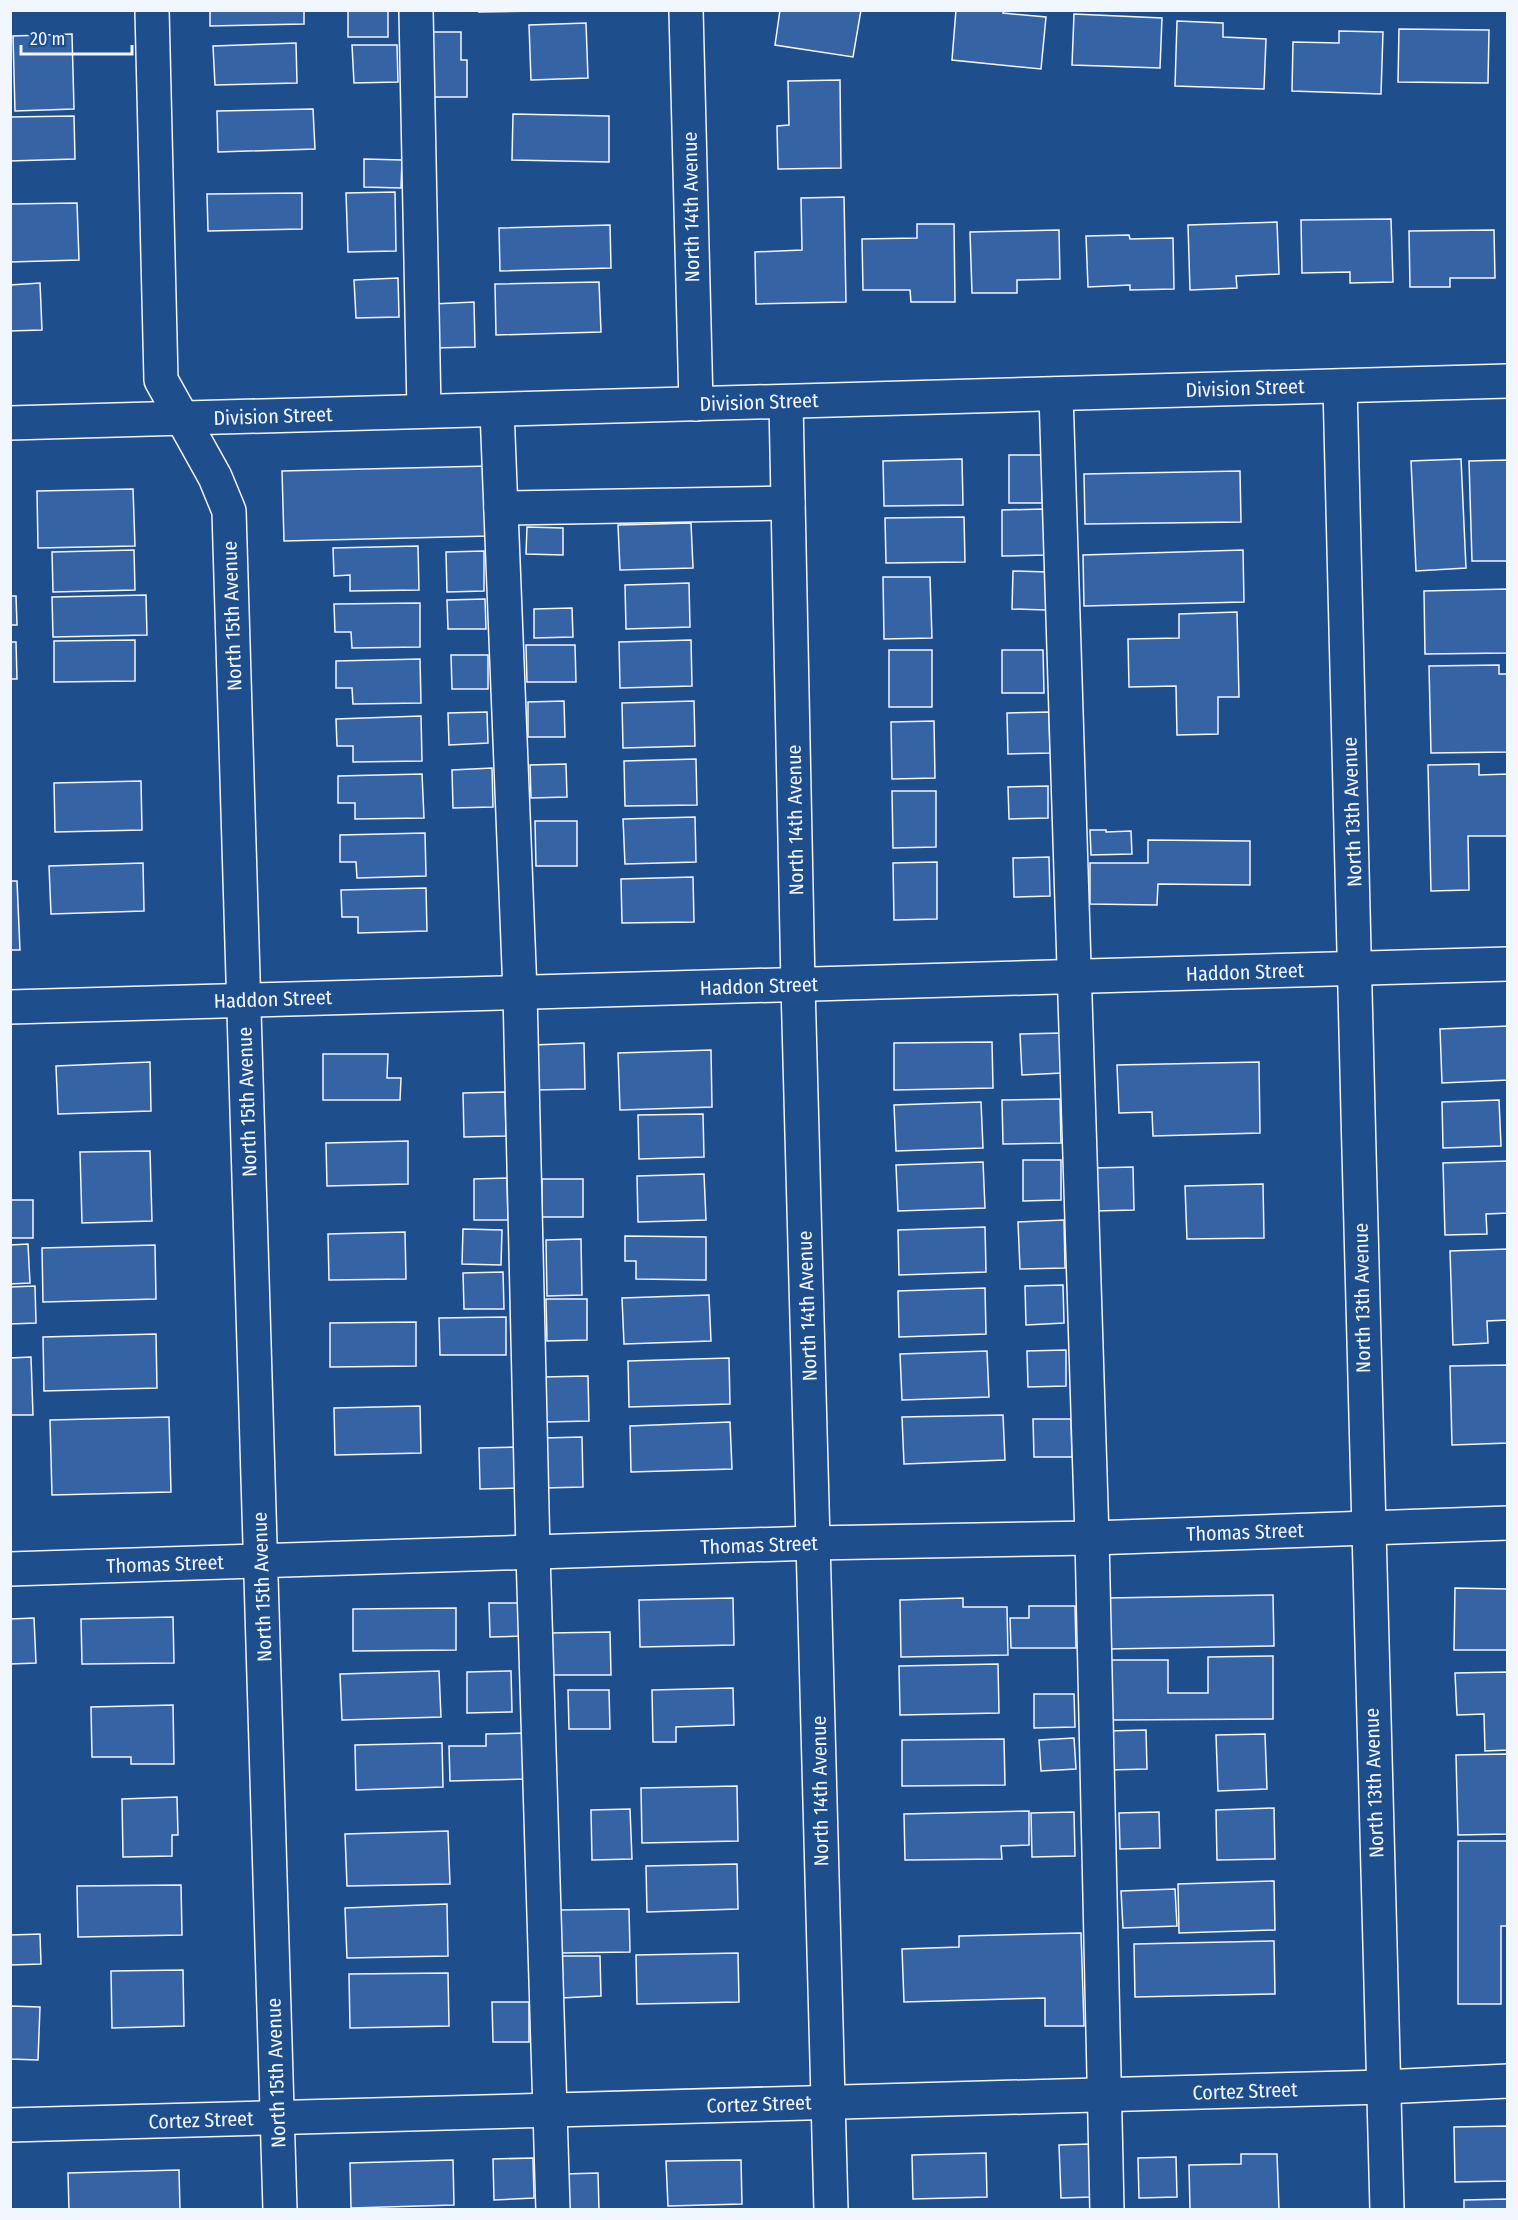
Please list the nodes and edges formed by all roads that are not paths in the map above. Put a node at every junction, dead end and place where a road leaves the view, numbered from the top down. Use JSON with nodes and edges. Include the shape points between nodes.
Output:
{"nodes":[{"id":1,"x":152,"y":10,"type":"edge"},
{"id":2,"x":416,"y":10,"type":"edge"},
{"id":3,"x":686,"y":10,"type":"edge"},
{"id":4,"x":1508,"y":381,"type":"edge"},
{"id":5,"x":1340,"y":386,"type":"junction"},
{"id":6,"x":1056,"y":394,"type":"junction"},
{"id":7,"x":786,"y":402,"type":"junction"},
{"id":8,"x":696,"y":404,"type":"junction"},
{"id":9,"x":497,"y":410,"type":"junction"},
{"id":10,"x":424,"y":411,"type":"junction"},
{"id":11,"x":182,"y":418,"type":"junction"},
{"id":12,"x":10,"y":423,"type":"edge"},
{"id":13,"x":788,"y":503,"type":"junction"},
{"id":14,"x":501,"y":508,"type":"junction"},
{"id":15,"x":1508,"y":964,"type":"edge"},
{"id":16,"x":1356,"y":969,"type":"junction"},
{"id":17,"x":1073,"y":977,"type":"junction"},
{"id":18,"x":798,"y":985,"type":"junction"},
{"id":19,"x":520,"y":992,"type":"junction"},
{"id":20,"x":244,"y":1000,"type":"junction"},
{"id":21,"x":10,"y":1007,"type":"edge"},
{"id":22,"x":1508,"y":1523,"type":"edge"},
{"id":23,"x":1367,"y":1527,"type":"junction"},
{"id":24,"x":1092,"y":1538,"type":"junction"},
{"id":25,"x":813,"y":1543,"type":"junction"},
{"id":26,"x":534,"y":1553,"type":"junction"},
{"id":27,"x":261,"y":1562,"type":"junction"},
{"id":28,"x":10,"y":1569,"type":"edge"},
{"id":29,"x":1508,"y":2081,"type":"edge"},
{"id":30,"x":1383,"y":2087,"type":"junction"},
{"id":31,"x":1104,"y":2094,"type":"junction"},
{"id":32,"x":828,"y":2102,"type":"junction"},
{"id":33,"x":549,"y":2110,"type":"junction"},
{"id":34,"x":278,"y":2118,"type":"junction"},
{"id":35,"x":10,"y":2125,"type":"edge"},
{"id":36,"x":280,"y":2210,"type":"edge"},
{"id":37,"x":553,"y":2210,"type":"edge"},
{"id":38,"x":831,"y":2210,"type":"edge"},
{"id":39,"x":1107,"y":2210,"type":"edge"},
{"id":40,"x":1387,"y":2210,"type":"edge"}],
"edges":[{"from":1,"to":11,"type":"street","name":"North 15th Avenue","via":[[161,380]]},
{"from":2,"to":10,"type":"street"},
{"from":3,"to":8,"type":"street","name":"North 14th Avenue"},
{"from":4,"to":5,"type":"street","name":"Division Street"},
{"from":5,"to":6,"type":"street","name":"Division Street"},
{"from":5,"to":16,"type":"street","name":"North 13th Avenue"},
{"from":6,"to":7,"type":"street","name":"Division Street"},
{"from":6,"to":17,"type":"street"},
{"from":7,"to":8,"type":"street","name":"Division Street"},
{"from":7,"to":13,"type":"street","name":"North 14th Avenue"},
{"from":8,"to":9,"type":"street","name":"Division Street"},
{"from":9,"to":10,"type":"street","name":"Division Street"},
{"from":9,"to":14,"type":"street"},
{"from":10,"to":11,"type":"street","name":"Division Street"},
{"from":11,"to":12,"type":"street","name":"Division Street"},
{"from":11,"to":20,"type":"street","name":"North 15th Avenue","via":[[229,511]]},
{"from":13,"to":14,"type":"street"},
{"from":13,"to":18,"type":"street","name":"North 14th Avenue"},
{"from":14,"to":19,"type":"street"},
{"from":15,"to":16,"type":"street","name":"Haddon Street"},
{"from":16,"to":17,"type":"street","name":"Haddon Street"},
{"from":16,"to":23,"type":"street","name":"North 13th Avenue"},
{"from":17,"to":18,"type":"street","name":"Haddon Street"},
{"from":17,"to":24,"type":"street"},
{"from":18,"to":19,"type":"street","name":"Haddon Street"},
{"from":18,"to":25,"type":"street","name":"North 14th Avenue"},
{"from":19,"to":20,"type":"street","name":"Haddon Street"},
{"from":19,"to":26,"type":"street"},
{"from":20,"to":21,"type":"street","name":"Haddon Street"},
{"from":20,"to":27,"type":"street","name":"North 15th Avenue"},
{"from":22,"to":23,"type":"street","name":"Thomas Street"},
{"from":23,"to":24,"type":"street","name":"Thomas Street"},
{"from":23,"to":30,"type":"street","name":"North 13th Avenue"},
{"from":24,"to":25,"type":"street","name":"Thomas Street"},
{"from":24,"to":31,"type":"street"},
{"from":25,"to":26,"type":"street","name":"Thomas Street"},
{"from":25,"to":32,"type":"street","name":"North 14th Avenue"},
{"from":26,"to":27,"type":"street","name":"Thomas Street"},
{"from":26,"to":33,"type":"street"},
{"from":27,"to":28,"type":"street","name":"Thomas Street"},
{"from":27,"to":34,"type":"street","name":"North 15th Avenue"},
{"from":29,"to":30,"type":"street","name":"Cortez Street"},
{"from":30,"to":31,"type":"street","name":"Cortez Street"},
{"from":30,"to":40,"type":"street","name":"North 13th Avenue"},
{"from":31,"to":32,"type":"street","name":"Cortez Street"},
{"from":31,"to":39,"type":"street"},
{"from":32,"to":33,"type":"street","name":"Cortez Street"},
{"from":32,"to":38,"type":"street","name":"North 14th Avenue"},
{"from":33,"to":34,"type":"street","name":"Cortez Street"},
{"from":33,"to":37,"type":"street"},
{"from":34,"to":35,"type":"street","name":"Cortez Street"},
{"from":34,"to":36,"type":"street","name":"North 15th Avenue"}]}
